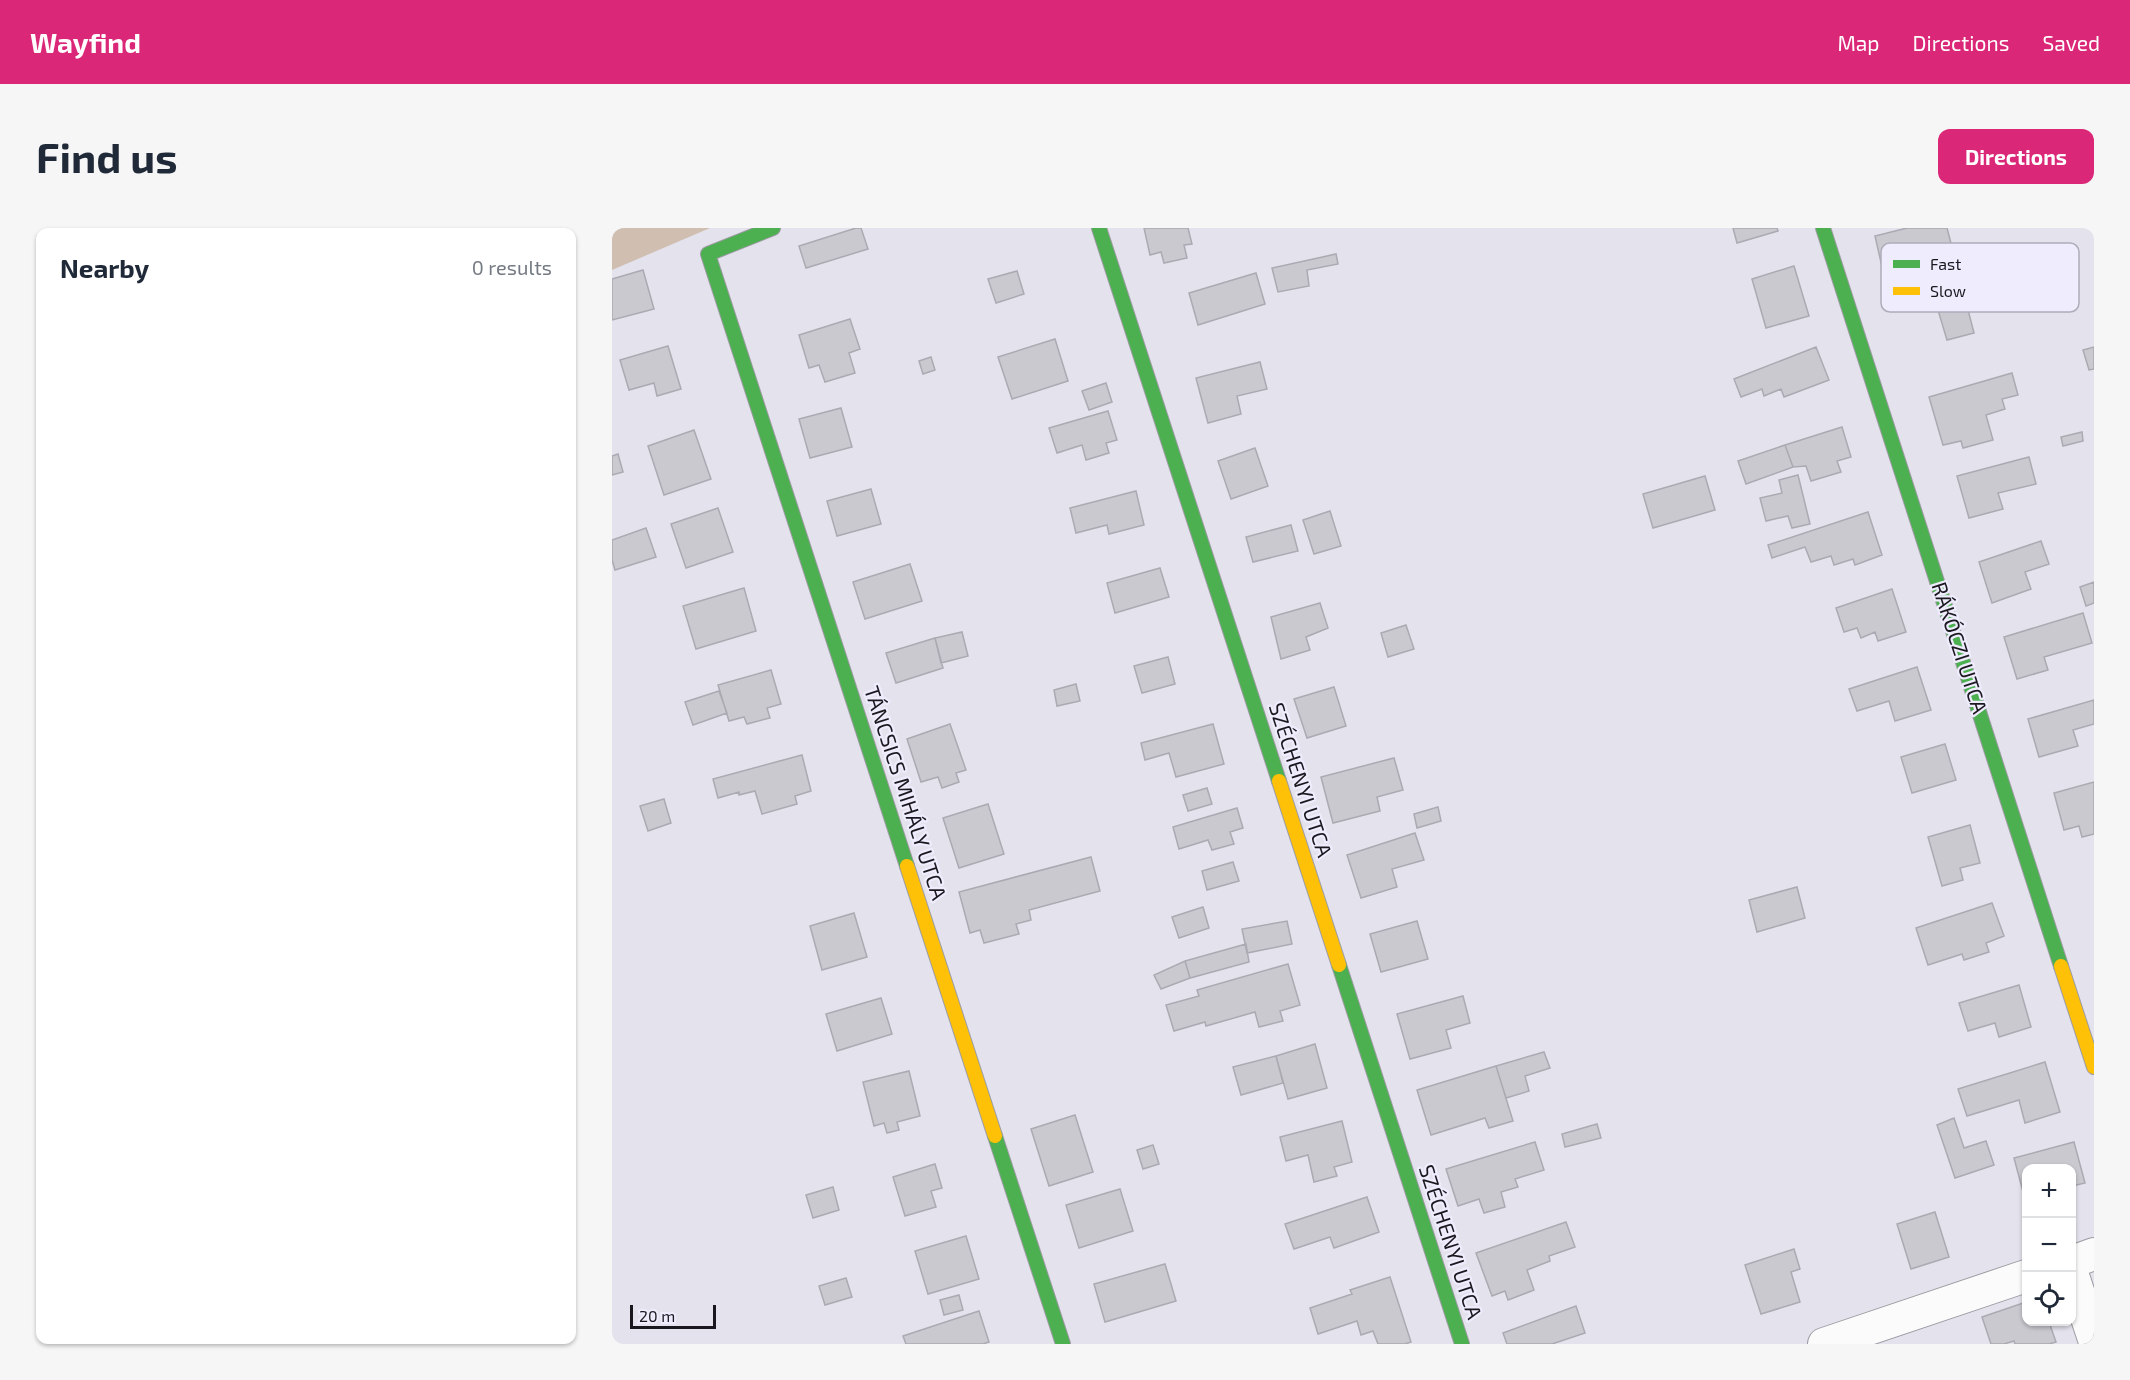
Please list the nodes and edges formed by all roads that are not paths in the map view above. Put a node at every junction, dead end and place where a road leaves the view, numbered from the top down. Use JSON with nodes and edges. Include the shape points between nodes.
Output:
{"nodes":[{"id":1,"x":773,"y":228,"type":"edge"},
{"id":2,"x":1099,"y":228,"type":"edge"},
{"id":3,"x":1824,"y":228,"type":"edge"},
{"id":4,"x":2094,"y":1067,"type":"edge"},
{"id":5,"x":2094,"y":1254,"type":"edge"},
{"id":6,"x":2076,"y":1261,"type":"edge"},
{"id":7,"x":2022,"y":1277,"type":"edge"},
{"id":8,"x":2076,"y":1285,"type":"edge"},
{"id":9,"x":2094,"y":1339,"type":"edge"},
{"id":10,"x":1063,"y":1344,"type":"edge"},
{"id":11,"x":1462,"y":1344,"type":"edge"},
{"id":12,"x":1824,"y":1344,"type":"edge"}],
"edges":[{"from":1,"to":10,"type":"street","name":"TÁNCSICS MIHÁLY UTCA","via":[[708,254]]},
{"from":2,"to":11,"type":"street","name":"SZÉCHENYI UTCA"},
{"from":3,"to":4,"type":"street","name":"RÁKÓCZI UTCA"},
{"from":5,"to":6,"type":"street"},
{"from":7,"to":12,"type":"street"},
{"from":8,"to":9,"type":"street"}]}
